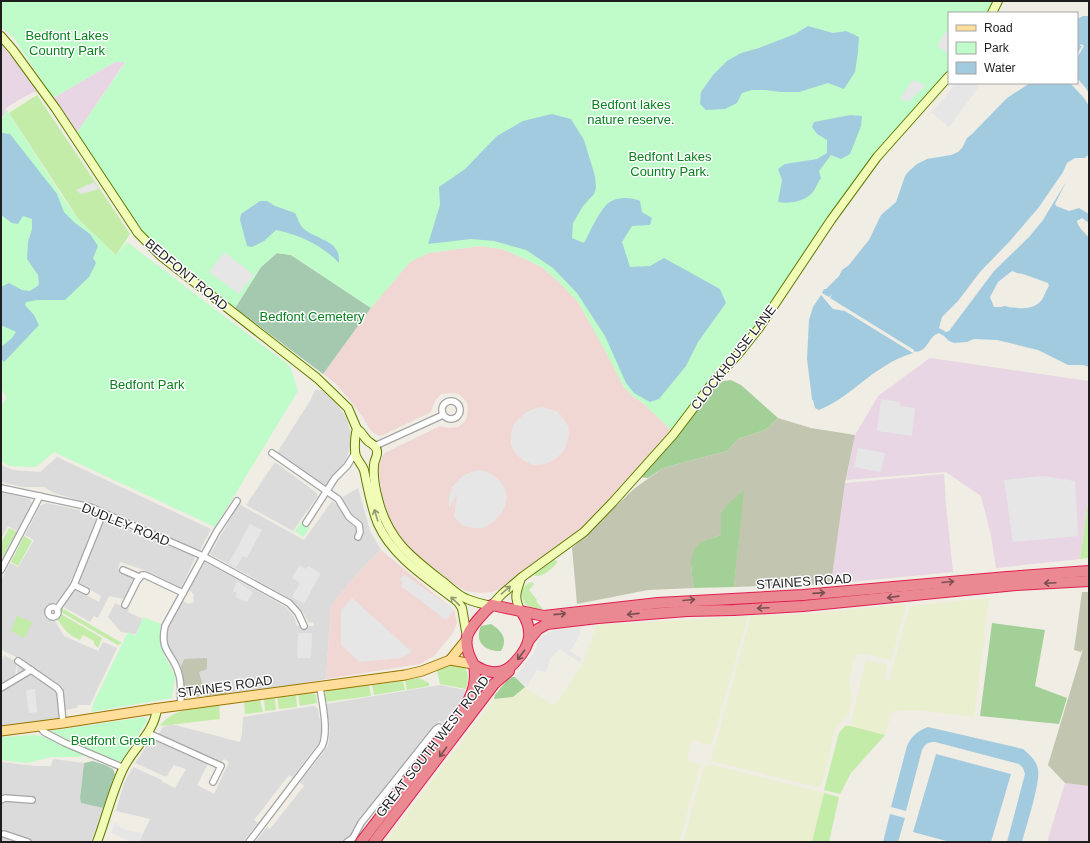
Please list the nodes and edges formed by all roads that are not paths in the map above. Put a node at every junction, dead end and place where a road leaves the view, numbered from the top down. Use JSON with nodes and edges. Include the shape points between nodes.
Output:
{"nodes":[{"id":1,"x":998,"y":1,"type":"edge"},
{"id":2,"x":992,"y":12,"type":"edge"},
{"id":3,"x":1,"y":36,"type":"edge"},
{"id":4,"x":948,"y":77,"type":"edge"},
{"id":5,"x":443,"y":415,"type":"dead end"},
{"id":6,"x":357,"y":429,"type":"junction"},
{"id":7,"x":372,"y":444,"type":"junction"},
{"id":8,"x":356,"y":451,"type":"junction"},
{"id":9,"x":272,"y":453,"type":"dead end"},
{"id":10,"x":374,"y":461,"type":"junction"},
{"id":11,"x":361,"y":462,"type":"junction"},
{"id":12,"x":347,"y":466,"type":"junction"},
{"id":13,"x":1,"y":488,"type":"edge"},
{"id":14,"x":327,"y":492,"type":"junction"},
{"id":15,"x":40,"y":496,"type":"junction"},
{"id":16,"x":237,"y":501,"type":"dead end"},
{"id":17,"x":103,"y":513,"type":"junction"},
{"id":18,"x":306,"y":523,"type":"dead end"},
{"id":19,"x":358,"y":537,"type":"dead end"},
{"id":20,"x":203,"y":556,"type":"junction"},
{"id":21,"x":1,"y":570,"type":"edge"},
{"id":22,"x":123,"y":570,"type":"dead end"},
{"id":23,"x":1089,"y":571,"type":"edge"},
{"id":24,"x":139,"y":577,"type":"junction"},
{"id":25,"x":522,"y":578,"type":"junction"},
{"id":26,"x":1089,"y":581,"type":"edge"},
{"id":27,"x":74,"y":584,"type":"junction"},
{"id":28,"x":86,"y":591,"type":"dead end"},
{"id":29,"x":183,"y":593,"type":"junction"},
{"id":30,"x":125,"y":605,"type":"dead end"},
{"id":31,"x":491,"y":605,"type":"junction"},
{"id":32,"x":57,"y":609,"type":"dead end"},
{"id":33,"x":521,"y":611,"type":"junction"},
{"id":34,"x":304,"y":626,"type":"dead end"},
{"id":35,"x":467,"y":638,"type":"junction"},
{"id":36,"x":529,"y":640,"type":"junction"},
{"id":37,"x":450,"y":660,"type":"junction"},
{"id":38,"x":18,"y":661,"type":"dead end"},
{"id":39,"x":473,"y":664,"type":"junction"},
{"id":40,"x":510,"y":667,"type":"junction"},
{"id":41,"x":31,"y":670,"type":"junction"},
{"id":42,"x":320,"y":687,"type":"junction"},
{"id":43,"x":1,"y":688,"type":"edge"},
{"id":44,"x":181,"y":706,"type":"junction"},
{"id":45,"x":157,"y":708,"type":"junction"},
{"id":46,"x":63,"y":723,"type":"junction"},
{"id":47,"x":39,"y":726,"type":"junction"},
{"id":48,"x":1,"y":731,"type":"edge"},
{"id":49,"x":148,"y":733,"type":"junction"},
{"id":50,"x":124,"y":768,"type":"junction"},
{"id":51,"x":213,"y":782,"type":"dead end"},
{"id":52,"x":1,"y":800,"type":"edge"},
{"id":53,"x":32,"y":800,"type":"dead end"},
{"id":54,"x":4,"y":834,"type":"dead end"},
{"id":55,"x":358,"y":841,"type":"edge"},
{"id":56,"x":28,"y":842,"type":"edge"},
{"id":57,"x":97,"y":842,"type":"edge"},
{"id":58,"x":249,"y":842,"type":"edge"},
{"id":59,"x":347,"y":842,"type":"edge"},
{"id":60,"x":374,"y":842,"type":"edge"}],
"edges":[{"from":1,"to":2,"type":"street"},
{"from":3,"to":6,"type":"street","name":"BEDFONT ROAD","via":[[52,103],[127,218],[147,243],[317,378],[348,408]]},
{"from":4,"to":25,"type":"street","name":"CLOCKHOUSE LANE","via":[[876,157],[759,328],[673,434],[584,532]]},
{"from":5,"to":7,"type":"street"},
{"from":6,"to":7,"type":"street","name":"BEDFONT ROAD"},
{"from":6,"to":8,"type":"street","name":"BEDFONT ROAD"},
{"from":7,"to":8,"type":"street","via":[[360,444]]},
{"from":7,"to":10,"type":"street","via":[[377,453]]},
{"from":8,"to":11,"type":"street"},
{"from":8,"to":12,"type":"street"},
{"from":9,"to":14,"type":"street"},
{"from":10,"to":11,"type":"street","via":[[367,464]]},
{"from":10,"to":31,"type":"street","via":[[378,499],[386,523],[401,547],[465,599]]},
{"from":11,"to":12,"type":"street"},
{"from":35,"to":11,"type":"street","one_way":true,"via":[[463,613],[458,602],[412,566],[390,544],[378,524]]},
{"from":12,"to":14,"type":"street","via":[[335,478]]},
{"from":13,"to":15,"type":"street","name":"DUDLEY ROAD"},
{"from":14,"to":18,"type":"street"},
{"from":14,"to":19,"type":"street","via":[[338,500],[349,517],[359,525]]},
{"from":15,"to":17,"type":"street","name":"DUDLEY ROAD","via":[[90,507]]},
{"from":15,"to":21,"type":"street"},
{"from":16,"to":20,"type":"street"},
{"from":17,"to":20,"type":"street","name":"DUDLEY ROAD"},
{"from":17,"to":27,"type":"street"},
{"from":20,"to":29,"type":"street"},
{"from":20,"to":34,"type":"street","name":"DUDLEY ROAD","via":[[289,603],[298,613]]},
{"from":22,"to":24,"type":"street"},
{"from":33,"to":23,"type":"highway","name":"STAINES ROAD","one_way":true,"via":[[544,616],[658,602],[803,595]]},
{"from":24,"to":29,"type":"street","via":[[145,575]]},
{"from":24,"to":30,"type":"street"},
{"from":31,"to":25,"type":"street","name":"CLOCKHOUSE LANE","one_way":true},
{"from":25,"to":33,"type":"street","via":[[516,594]]},
{"from":26,"to":36,"type":"highway","name":"STAINES ROAD","one_way":true,"via":[[1016,585],[803,606],[687,610],[612,617],[547,624],[538,629]]},
{"from":27,"to":28,"type":"street"},
{"from":27,"to":32,"type":"street"},
{"from":29,"to":44,"type":"street","via":[[165,626],[163,635],[163,643],[180,675]]},
{"from":31,"to":33,"type":"highway"},
{"from":31,"to":35,"type":"highway"},
{"from":33,"to":36,"type":"highway","via":[[528,626]]},
{"from":35,"to":37,"type":"main road","name":"STAINES ROAD"},
{"from":35,"to":39,"type":"highway"},
{"from":36,"to":40,"type":"highway","one_way":true,"via":[[524,651]]},
{"from":37,"to":39,"type":"main road"},
{"from":37,"to":42,"type":"main road","name":"STAINES ROAD","via":[[405,676]]},
{"from":38,"to":41,"type":"street"},
{"from":39,"to":40,"type":"highway","via":[[486,671],[496,672]]},
{"from":39,"to":55,"type":"highway","name":"GREAT SOUTH WEST ROAD","via":[[476,677],[471,697],[465,707]]},
{"from":40,"to":60,"type":"highway","name":"GREAT SOUTH WEST ROAD","one_way":true,"via":[[494,684]]},
{"from":41,"to":43,"type":"street"},
{"from":41,"to":46,"type":"street","via":[[60,692]]},
{"from":42,"to":44,"type":"main road","name":"STAINES ROAD"},
{"from":42,"to":58,"type":"street","via":[[324,741]]},
{"from":44,"to":45,"type":"main road","name":"STAINES ROAD"},
{"from":45,"to":46,"type":"main road","name":"STAINES ROAD"},
{"from":45,"to":49,"type":"street","via":[[156,717]]},
{"from":46,"to":47,"type":"main road","name":"STAINES ROAD"},
{"from":47,"to":48,"type":"main road","name":"STAINES ROAD"},
{"from":47,"to":50,"type":"street","via":[[44,732],[65,743]]},
{"from":49,"to":50,"type":"street"},
{"from":49,"to":51,"type":"street","via":[[221,766]]},
{"from":50,"to":57,"type":"street"},
{"from":52,"to":53,"type":"street"},
{"from":54,"to":56,"type":"street"},
{"from":55,"to":59,"type":"street"}]}
